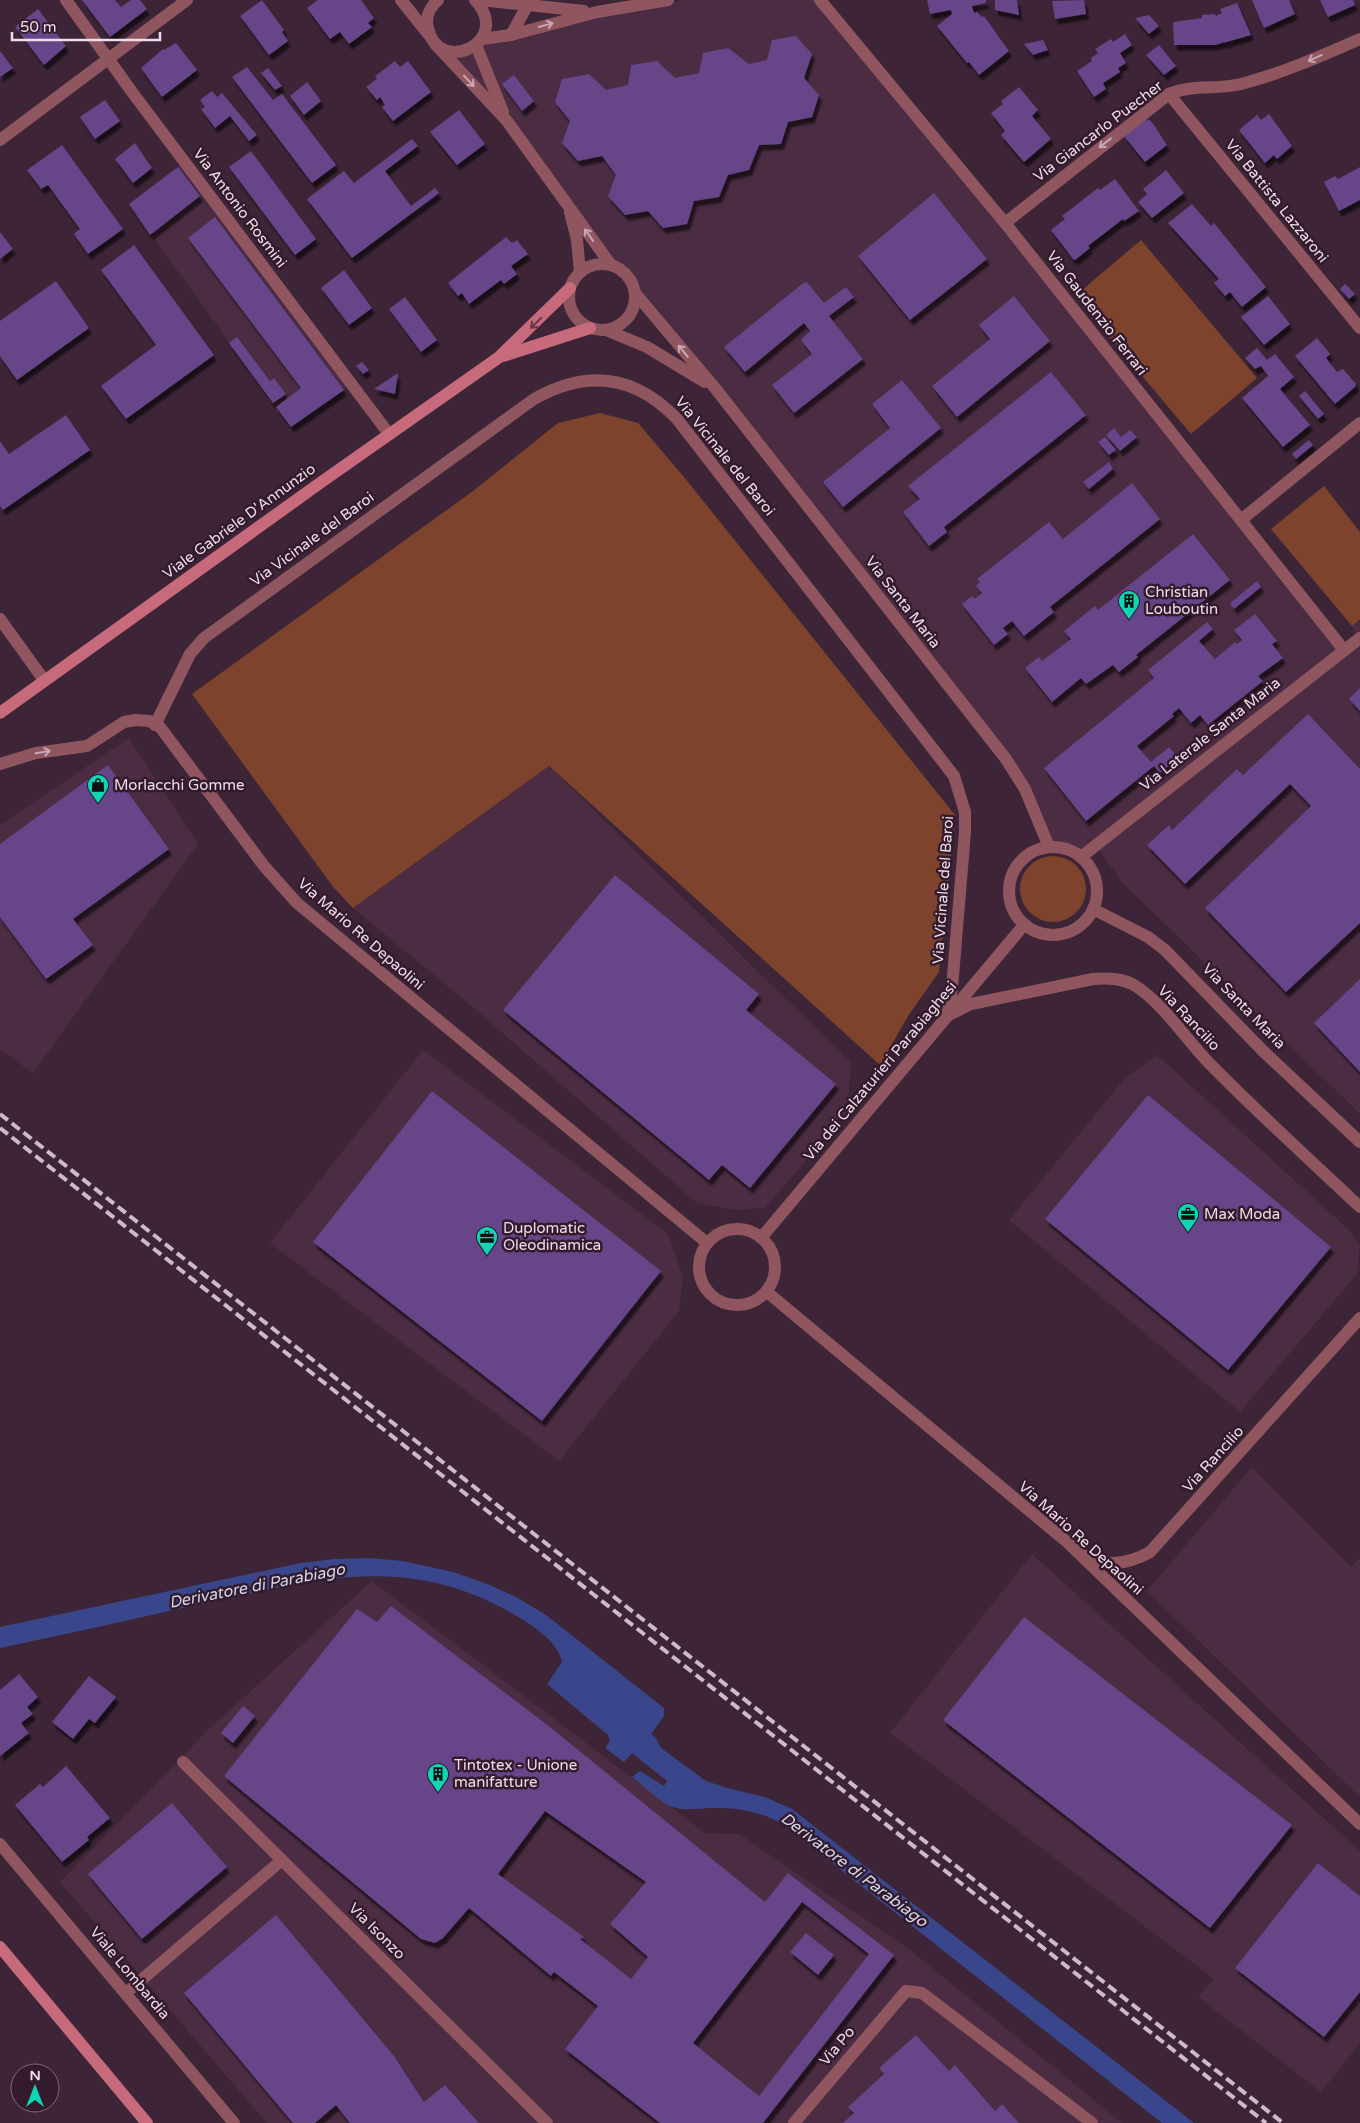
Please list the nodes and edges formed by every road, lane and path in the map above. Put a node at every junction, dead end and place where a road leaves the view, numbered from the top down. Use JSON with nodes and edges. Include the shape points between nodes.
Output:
{"nodes":[{"id":1,"x":66,"y":0,"type":"edge"},
{"id":2,"x":187,"y":0,"type":"edge"},
{"id":3,"x":401,"y":0,"type":"edge"},
{"id":4,"x":438,"y":0,"type":"edge"},
{"id":5,"x":475,"y":0,"type":"edge"},
{"id":6,"x":480,"y":0,"type":"edge"},
{"id":7,"x":668,"y":0,"type":"edge"},
{"id":8,"x":820,"y":0,"type":"edge"},
{"id":9,"x":530,"y":3,"type":"edge"},
{"id":10,"x":597,"y":12,"type":"junction"},
{"id":11,"x":511,"y":36,"type":"junction"},
{"id":12,"x":1360,"y":39,"type":"edge"},
{"id":13,"x":433,"y":40,"type":"junction"},
{"id":14,"x":479,"y":42,"type":"junction"},
{"id":15,"x":109,"y":59,"type":"junction"},
{"id":16,"x":1169,"y":94,"type":"junction"},
{"id":17,"x":506,"y":121,"type":"junction"},
{"id":18,"x":0,"y":140,"type":"edge"},
{"id":19,"x":568,"y":204,"type":"junction"},
{"id":20,"x":1005,"y":223,"type":"junction"},
{"id":21,"x":611,"y":266,"type":"junction"},
{"id":22,"x":580,"y":272,"type":"junction"},
{"id":23,"x":570,"y":288,"type":"junction"},
{"id":24,"x":635,"y":294,"type":"junction"},
{"id":25,"x":590,"y":328,"type":"junction"},
{"id":26,"x":1360,"y":328,"type":"edge"},
{"id":27,"x":606,"y":330,"type":"junction"},
{"id":28,"x":498,"y":358,"type":"junction"},
{"id":29,"x":715,"y":388,"type":"junction"},
{"id":30,"x":1360,"y":422,"type":"edge"},
{"id":31,"x":389,"y":434,"type":"junction"},
{"id":32,"x":1241,"y":520,"type":"junction"},
{"id":33,"x":0,"y":619,"type":"edge"},
{"id":34,"x":1360,"y":638,"type":"edge"},
{"id":35,"x":1344,"y":650,"type":"junction"},
{"id":36,"x":44,"y":680,"type":"junction"},
{"id":37,"x":0,"y":713,"type":"edge"},
{"id":38,"x":155,"y":724,"type":"junction"},
{"id":39,"x":0,"y":764,"type":"edge"},
{"id":40,"x":1048,"y":847,"type":"junction"},
{"id":41,"x":1081,"y":856,"type":"junction"},
{"id":42,"x":1093,"y":909,"type":"junction"},
{"id":43,"x":1024,"y":925,"type":"junction"},
{"id":44,"x":947,"y":1016,"type":"junction"},
{"id":45,"x":1360,"y":1142,"type":"edge"},
{"id":46,"x":1360,"y":1207,"type":"edge"},
{"id":47,"x":761,"y":1238,"type":"junction"},
{"id":48,"x":707,"y":1243,"type":"junction"},
{"id":49,"x":767,"y":1292,"type":"junction"},
{"id":50,"x":1360,"y":1318,"type":"edge"},
{"id":51,"x":1067,"y":1542,"type":"junction"},
{"id":52,"x":183,"y":1762,"type":"dead end"},
{"id":53,"x":1360,"y":1824,"type":"edge"},
{"id":54,"x":0,"y":1844,"type":"edge"},
{"id":55,"x":282,"y":1860,"type":"junction"},
{"id":56,"x":0,"y":1947,"type":"edge"},
{"id":57,"x":126,"y":1993,"type":"junction"},
{"id":58,"x":147,"y":2123,"type":"edge"},
{"id":59,"x":234,"y":2123,"type":"edge"},
{"id":60,"x":547,"y":2123,"type":"edge"},
{"id":61,"x":794,"y":2123,"type":"edge"},
{"id":62,"x":1092,"y":2123,"type":"edge"}],
"edges":[{"from":1,"to":15,"type":"street","name":"Via Antonio Rosmini"},
{"from":2,"to":15,"type":"street"},
{"from":3,"to":13,"type":"street","name":"Via Santa Maria"},
{"from":4,"to":13,"type":"street","via":[[428,14],[427,25]]},
{"from":5,"to":14,"type":"street","name":"Via Santa Maria","via":[[486,18],[486,29]]},
{"from":6,"to":9,"type":"street"},
{"from":7,"to":10,"type":"street"},
{"from":8,"to":20,"type":"street","name":"Via Gaudenzio Ferrari"},
{"from":9,"to":10,"type":"street"},
{"from":9,"to":11,"type":"street"},
{"from":11,"to":10,"type":"street","one_way":true},
{"from":11,"to":14,"type":"street"},
{"from":12,"to":16,"type":"street","name":"Via Giancarlo Puecher","one_way":true,"via":[[1286,71],[1238,85],[1181,89]]},
{"from":13,"to":14,"type":"street","via":[[446,51],[457,53],[467,51]]},
{"from":13,"to":17,"type":"street","name":"Via Santa Maria","one_way":true},
{"from":14,"to":17,"type":"street","name":"Via Santa Maria"},
{"from":15,"to":18,"type":"street"},
{"from":15,"to":31,"type":"street","name":"Via Antonio Rosmini"},
{"from":16,"to":20,"type":"street","name":"Via Giancarlo Puecher","one_way":true},
{"from":16,"to":26,"type":"street","name":"Via Battista Lazzaroni"},
{"from":17,"to":19,"type":"street","name":"Via Santa Maria"},
{"from":21,"to":19,"type":"street","name":"Via Santa Maria","one_way":true},
{"from":19,"to":22,"type":"street","name":"Via Santa Maria","via":[[577,240]]},
{"from":20,"to":32,"type":"street","name":"Via Gaudenzio Ferrari"},
{"from":21,"to":22,"type":"street","via":[[590,267]]},
{"from":21,"to":24,"type":"street","name":"Via Santa Maria","via":[[622,271]]},
{"from":22,"to":23,"type":"street"},
{"from":23,"to":25,"type":"street","via":[[572,312]]},
{"from":23,"to":28,"type":"main road","name":"Viale Gabriele D'Annunzio","one_way":true},
{"from":24,"to":27,"type":"street","via":[[628,318]]},
{"from":29,"to":24,"type":"street","name":"Via Santa Maria","one_way":true},
{"from":25,"to":27,"type":"street","name":"Via Santa Maria"},
{"from":25,"to":28,"type":"main road","name":"Viale Gabriele D'Annunzio"},
{"from":27,"to":29,"type":"street","name":"Via Santa Maria","via":[[647,347]]},
{"from":28,"to":31,"type":"main road","name":"Viale Gabriele D'Annunzio"},
{"from":29,"to":40,"type":"street","name":"Via Santa Maria","via":[[1006,760],[1025,789]]},
{"from":30,"to":32,"type":"street"},
{"from":31,"to":36,"type":"main road","name":"Viale Gabriele D'Annunzio"},
{"from":32,"to":35,"type":"street","name":"Via Gaudenzio Ferrari"},
{"from":33,"to":36,"type":"street"},
{"from":34,"to":35,"type":"street","name":"Via Laterale Santa Maria"},
{"from":35,"to":41,"type":"street","name":"Via Laterale Santa Maria"},
{"from":36,"to":37,"type":"main road","name":"Viale Gabriele D'Annunzio"},
{"from":39,"to":38,"type":"street","one_way":true,"via":[[36,753],[87,746],[124,722],[136,720]]},
{"from":38,"to":44,"type":"street","name":"Via Vicinale del Baroi","via":[[190,654],[204,638],[526,405],[551,389],[570,383],[610,380],[629,385],[655,399],[677,419],[954,776],[965,812],[965,832]]},
{"from":38,"to":48,"type":"street","name":"Via Mario Re Depaolini","via":[[169,736],[264,866],[297,903]]},
{"from":40,"to":41,"type":"street","via":[[1060,847]]},
{"from":40,"to":43,"type":"street","via":[[1027,854],[1012,872],[1009,884],[1011,906]]},
{"from":41,"to":42,"type":"street","via":[[1094,875],[1096,898]]},
{"from":42,"to":43,"type":"street","via":[[1078,927],[1068,932],[1045,934]]},
{"from":42,"to":45,"type":"street","name":"Via Santa Maria","via":[[1148,937],[1165,950],[1263,1051]]},
{"from":43,"to":44,"type":"street","name":"Via dei Calzaturieri Parabiaghesi"},
{"from":44,"to":46,"type":"street","name":"Via Rancilio","via":[[971,1004],[1093,979],[1108,978],[1137,987],[1208,1062]]},
{"from":44,"to":47,"type":"street","name":"Via dei Calzaturieri Parabiaghesi"},
{"from":47,"to":48,"type":"street","via":[[748,1230],[733,1229],[719,1233]]},
{"from":47,"to":49,"type":"street","via":[[771,1249],[775,1264],[774,1279]]},
{"from":48,"to":49,"type":"street","via":[[700,1256],[698,1271],[703,1286],[712,1297],[740,1306],[755,1302]]},
{"from":49,"to":51,"type":"street","name":"Via Mario Re Depaolini"},
{"from":50,"to":51,"type":"street","name":"Via Rancilio","via":[[1150,1552],[1130,1562],[1107,1563],[1086,1556]]},
{"from":51,"to":53,"type":"street","name":"Via Mario Re Depaolini"},
{"from":52,"to":55,"type":"street","name":"Via Isonzo"},
{"from":54,"to":57,"type":"street","name":"Viale Lombardia"},
{"from":55,"to":57,"type":"street"},
{"from":55,"to":60,"type":"street","name":"Via Isonzo"},
{"from":56,"to":58,"type":"main road"},
{"from":57,"to":59,"type":"street","name":"Viale Lombardia"},
{"from":61,"to":62,"type":"street","name":"Via Po","via":[[906,1990],[922,1993]]}]}
